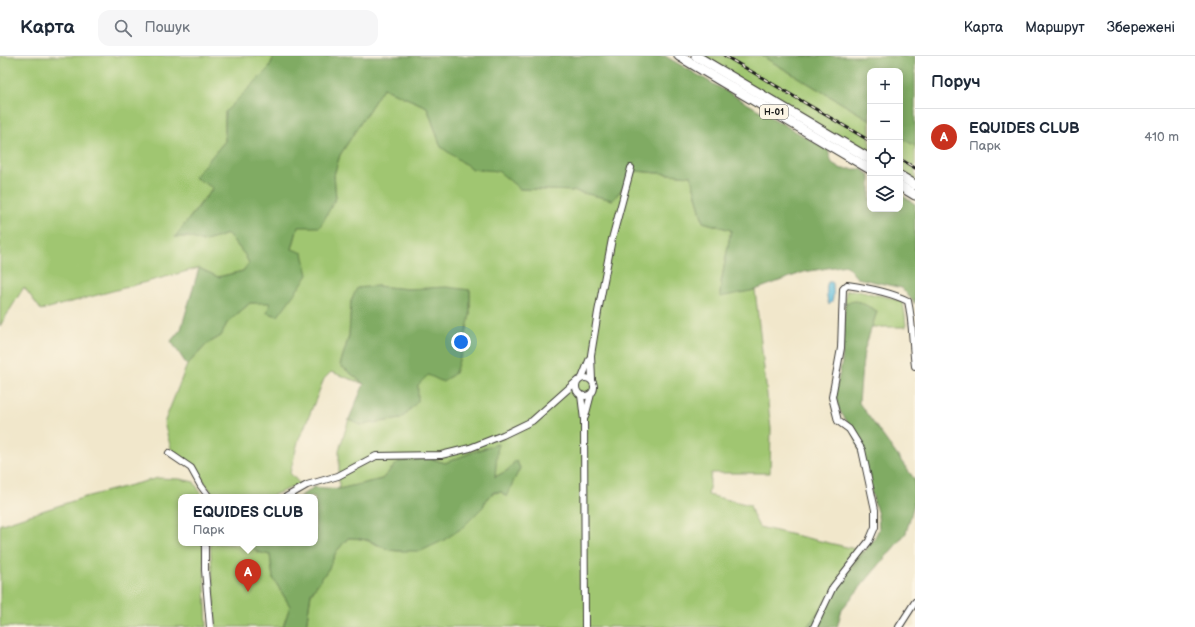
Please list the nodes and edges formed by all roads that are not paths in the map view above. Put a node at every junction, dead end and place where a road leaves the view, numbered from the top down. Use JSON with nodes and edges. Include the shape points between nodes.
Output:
{"nodes":[{"id":1,"x":679,"y":56,"type":"edge"},
{"id":2,"x":696,"y":56,"type":"edge"},
{"id":3,"x":867,"y":157,"type":"edge"},
{"id":4,"x":867,"y":167,"type":"edge"},
{"id":5,"x":631,"y":168,"type":"dead end"},
{"id":6,"x":903,"y":178,"type":"edge"},
{"id":7,"x":915,"y":185,"type":"edge"},
{"id":8,"x":903,"y":188,"type":"edge"},
{"id":9,"x":915,"y":195,"type":"edge"},
{"id":10,"x":591,"y":355,"type":"junction"},
{"id":11,"x":915,"y":366,"type":"edge"},
{"id":12,"x":580,"y":379,"type":"junction"},
{"id":13,"x":592,"y":380,"type":"junction"},
{"id":14,"x":580,"y":394,"type":"junction"},
{"id":15,"x":591,"y":394,"type":"junction"},
{"id":16,"x":562,"y":395,"type":"junction"},
{"id":17,"x":584,"y":420,"type":"junction"},
{"id":18,"x":169,"y":453,"type":"dead end"},
{"id":19,"x":207,"y":494,"type":"edge"},
{"id":20,"x":291,"y":494,"type":"edge"},
{"id":21,"x":205,"y":546,"type":"edge"},
{"id":22,"x":915,"y":602,"type":"edge"},
{"id":23,"x":210,"y":627,"type":"edge"},
{"id":24,"x":585,"y":627,"type":"edge"},
{"id":25,"x":814,"y":627,"type":"edge"},
{"id":26,"x":899,"y":627,"type":"edge"}],
"edges":[{"from":1,"to":4,"type":"main road","number":"Н-01"},
{"from":2,"to":3,"type":"main road","number":"Н-01"},
{"from":5,"to":10,"type":"street","via":[[612,239]]},
{"from":6,"to":7,"type":"main road"},
{"from":8,"to":9,"type":"main road"},
{"from":10,"to":12,"type":"street"},
{"from":10,"to":13,"type":"street"},
{"from":11,"to":25,"type":"street","via":[[908,301],[896,295],[847,285],[843,289],[841,348],[832,397],[838,421],[849,429],[862,450],[875,510],[875,527],[869,541],[833,587]]},
{"from":12,"to":13,"type":"street","via":[[586,377]]},
{"from":12,"to":14,"type":"street","via":[[576,388]]},
{"from":12,"to":16,"type":"street"},
{"from":13,"to":15,"type":"street","via":[[594,389]]},
{"from":14,"to":15,"type":"street"},
{"from":14,"to":16,"type":"street","via":[[570,391]]},
{"from":14,"to":17,"type":"street"},
{"from":15,"to":17,"type":"street"},
{"from":16,"to":20,"type":"street","via":[[532,421],[470,448],[442,455],[376,456],[338,476],[307,485]]},
{"from":17,"to":24,"type":"street"},
{"from":18,"to":19,"type":"street","via":[[191,468]]},
{"from":21,"to":23,"type":"street"},
{"from":22,"to":26,"type":"street"}]}
